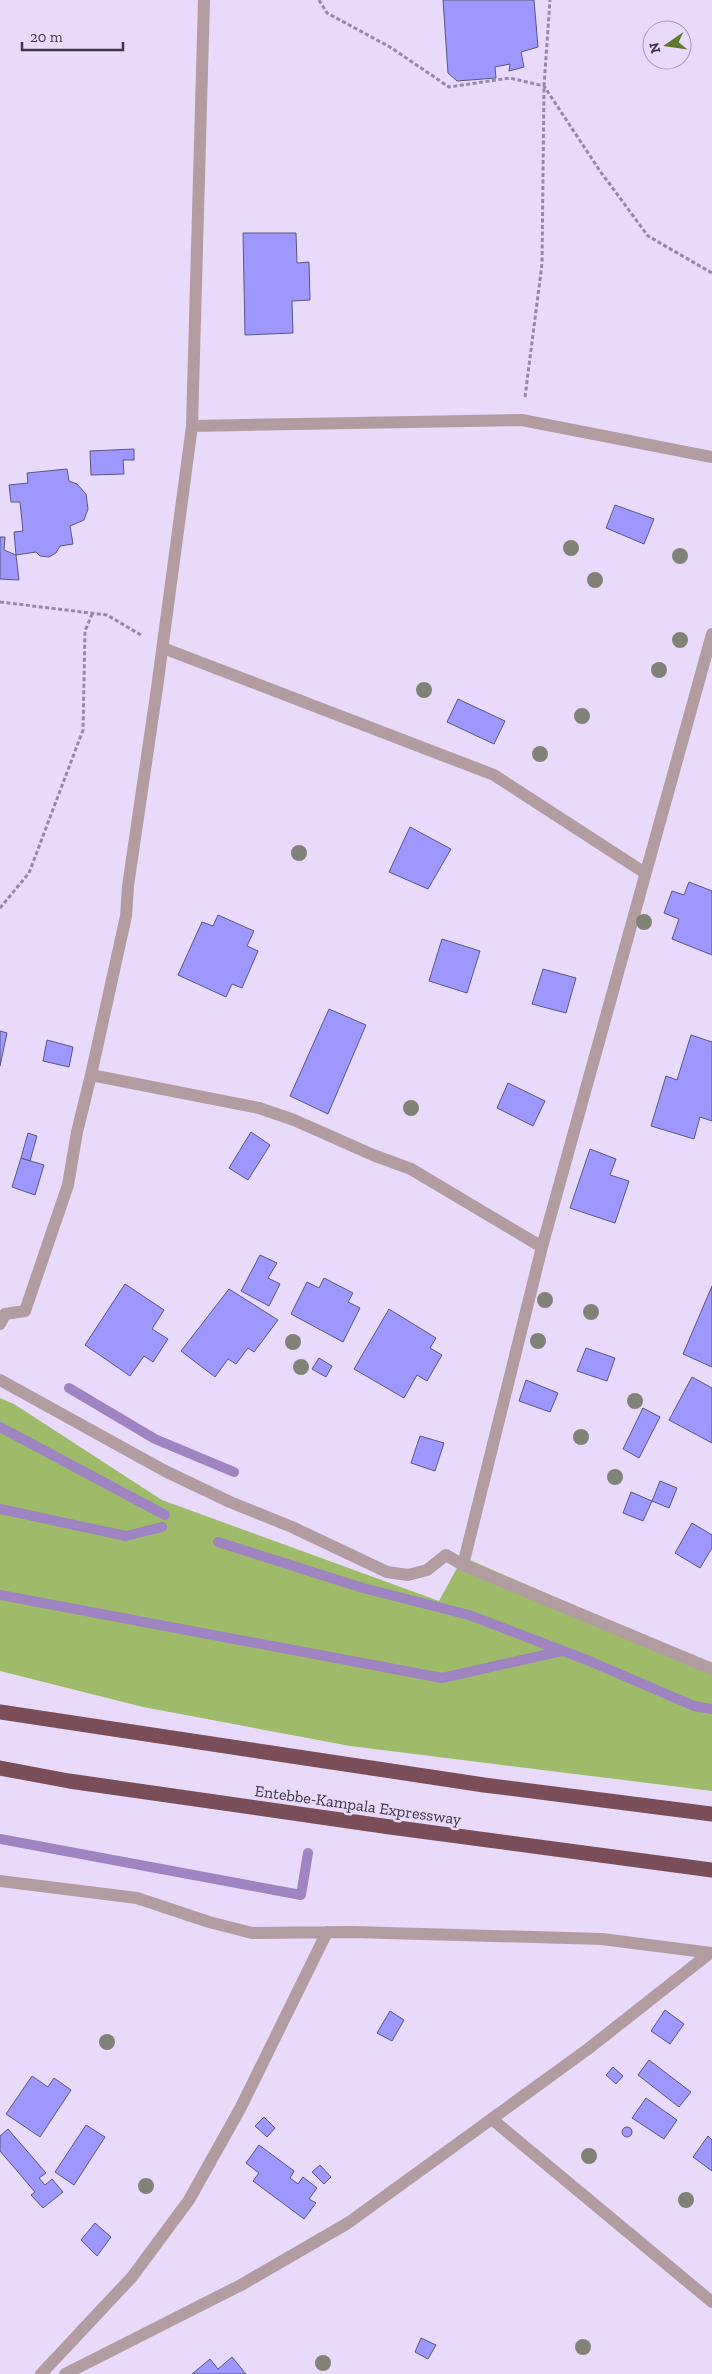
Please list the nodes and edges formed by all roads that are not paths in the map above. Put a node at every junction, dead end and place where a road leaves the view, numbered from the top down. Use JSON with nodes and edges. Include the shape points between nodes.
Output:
{"nodes":[{"id":1,"x":204,"y":0,"type":"edge"},
{"id":2,"x":192,"y":426,"type":"junction"},
{"id":3,"x":712,"y":457,"type":"edge"},
{"id":4,"x":712,"y":634,"type":"edge"},
{"id":5,"x":163,"y":648,"type":"junction"},
{"id":6,"x":645,"y":873,"type":"junction"},
{"id":7,"x":91,"y":1075,"type":"junction"},
{"id":8,"x":542,"y":1247,"type":"junction"},
{"id":9,"x":0,"y":1324,"type":"edge"},
{"id":10,"x":0,"y":1380,"type":"edge"},
{"id":11,"x":463,"y":1565,"type":"junction"},
{"id":12,"x":712,"y":1669,"type":"edge"},
{"id":13,"x":0,"y":1712,"type":"edge"},
{"id":14,"x":0,"y":1768,"type":"edge"},
{"id":15,"x":712,"y":1814,"type":"edge"},
{"id":16,"x":712,"y":1870,"type":"edge"},
{"id":17,"x":0,"y":1881,"type":"edge"},
{"id":18,"x":327,"y":1932,"type":"junction"},
{"id":19,"x":711,"y":1953,"type":"edge"},
{"id":20,"x":493,"y":2120,"type":"junction"},
{"id":21,"x":712,"y":2302,"type":"edge"},
{"id":22,"x":80,"y":2371,"type":"edge"},
{"id":23,"x":41,"y":2374,"type":"edge"},
{"id":24,"x":65,"y":2374,"type":"edge"}],
"edges":[{"from":1,"to":2,"type":"street"},
{"from":2,"to":3,"type":"street","via":[[522,420]]},
{"from":2,"to":5,"type":"street"},
{"from":4,"to":6,"type":"street"},
{"from":5,"to":6,"type":"street","via":[[494,775]]},
{"from":5,"to":7,"type":"street","via":[[126,916]]},
{"from":6,"to":8,"type":"street"},
{"from":7,"to":8,"type":"street","via":[[258,1108],[294,1120],[411,1169]]},
{"from":7,"to":9,"type":"street","via":[[68,1185],[25,1311],[5,1314]]},
{"from":8,"to":11,"type":"street"},
{"from":10,"to":11,"type":"street","via":[[165,1471],[387,1572],[408,1575],[427,1570],[446,1555]]},
{"from":11,"to":12,"type":"street"},
{"from":13,"to":15,"type":"highway","via":[[484,1785]]},
{"from":14,"to":16,"type":"highway","name":"Entebbe-Kampala Expressway","via":[[360,1823]]},
{"from":17,"to":18,"type":"street","via":[[137,1898],[209,1922],[252,1932]]},
{"from":18,"to":19,"type":"street","via":[[602,1939]]},
{"from":18,"to":23,"type":"street","via":[[240,2107],[189,2200],[132,2277]]},
{"from":19,"to":20,"type":"street"},
{"from":20,"to":21,"type":"street"},
{"from":20,"to":22,"type":"street","via":[[348,2222],[241,2285]]},
{"from":22,"to":24,"type":"street"}]}
